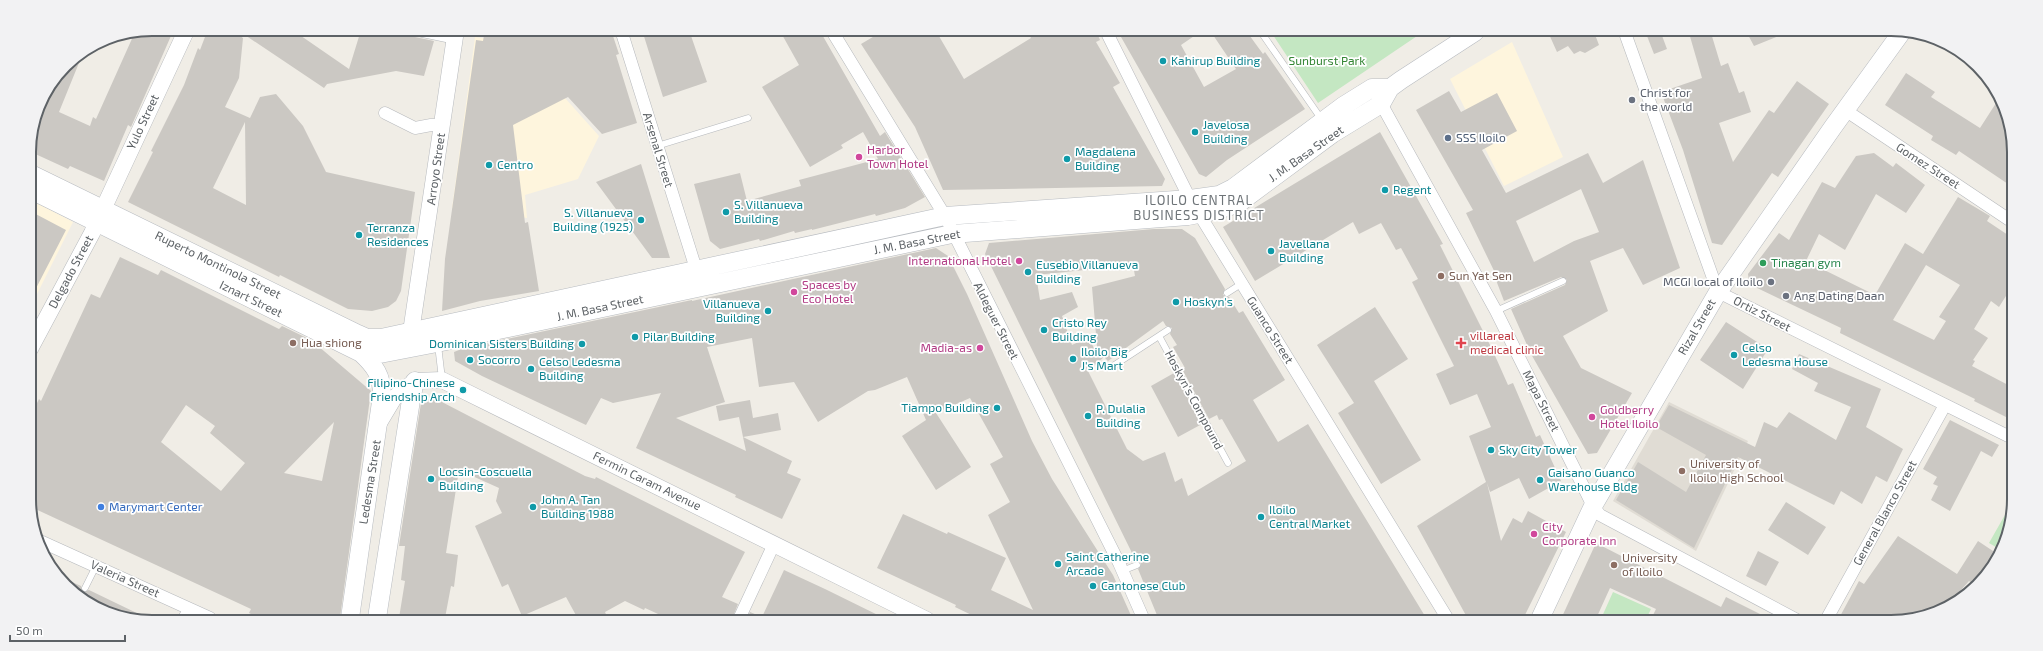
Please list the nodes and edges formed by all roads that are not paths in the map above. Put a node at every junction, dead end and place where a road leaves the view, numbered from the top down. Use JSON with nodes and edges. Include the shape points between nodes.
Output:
{"nodes":[{"id":1,"x":183,"y":36,"type":"edge"},
{"id":2,"x":455,"y":36,"type":"edge"},
{"id":3,"x":622,"y":36,"type":"edge"},
{"id":4,"x":835,"y":36,"type":"edge"},
{"id":5,"x":1108,"y":36,"type":"edge"},
{"id":6,"x":1264,"y":36,"type":"edge"},
{"id":7,"x":1626,"y":36,"type":"edge"},
{"id":8,"x":1898,"y":36,"type":"edge"},
{"id":9,"x":1456,"y":37,"type":"edge"},
{"id":10,"x":1372,"y":88,"type":"junction"},
{"id":11,"x":1390,"y":88,"type":"junction"},
{"id":12,"x":1381,"y":104,"type":"junction"},
{"id":13,"x":1845,"y":110,"type":"junction"},
{"id":14,"x":385,"y":113,"type":"dead end"},
{"id":15,"x":748,"y":118,"type":"dead end"},
{"id":16,"x":1323,"y":121,"type":"junction"},
{"id":17,"x":442,"y":125,"type":"junction"},
{"id":18,"x":657,"y":146,"type":"junction"},
{"id":19,"x":36,"y":178,"type":"edge"},
{"id":20,"x":36,"y":191,"type":"edge"},
{"id":21,"x":1194,"y":207,"type":"junction"},
{"id":22,"x":100,"y":215,"type":"junction"},
{"id":23,"x":945,"y":216,"type":"junction"},
{"id":24,"x":2007,"y":218,"type":"edge"},
{"id":25,"x":952,"y":234,"type":"junction"},
{"id":26,"x":696,"y":270,"type":"junction"},
{"id":27,"x":1563,"y":281,"type":"dead end"},
{"id":28,"x":1241,"y":284,"type":"junction"},
{"id":29,"x":1718,"y":292,"type":"junction"},
{"id":30,"x":1226,"y":293,"type":"dead end"},
{"id":31,"x":1496,"y":311,"type":"junction"},
{"id":32,"x":1168,"y":330,"type":"dead end"},
{"id":33,"x":1159,"y":336,"type":"junction"},
{"id":34,"x":36,"y":338,"type":"edge"},
{"id":35,"x":411,"y":340,"type":"junction"},
{"id":36,"x":437,"y":343,"type":"junction"},
{"id":37,"x":361,"y":353,"type":"junction"},
{"id":38,"x":1113,"y":366,"type":"dead end"},
{"id":39,"x":442,"y":380,"type":"junction"},
{"id":40,"x":415,"y":381,"type":"junction"},
{"id":41,"x":1945,"y":405,"type":"junction"},
{"id":42,"x":379,"y":423,"type":"junction"},
{"id":43,"x":2007,"y":436,"type":"edge"},
{"id":44,"x":1228,"y":463,"type":"dead end"},
{"id":45,"x":1593,"y":506,"type":"junction"},
{"id":46,"x":45,"y":543,"type":"edge"},
{"id":47,"x":774,"y":544,"type":"junction"},
{"id":48,"x":1134,"y":557,"type":"dead end"},
{"id":49,"x":1137,"y":565,"type":"dead end"},
{"id":50,"x":96,"y":566,"type":"junction"},
{"id":51,"x":1120,"y":567,"type":"junction"},
{"id":52,"x":85,"y":588,"type":"dead end"},
{"id":53,"x":184,"y":613,"type":"edge"},
{"id":54,"x":194,"y":615,"type":"edge"},
{"id":55,"x":350,"y":615,"type":"edge"},
{"id":56,"x":377,"y":615,"type":"edge"},
{"id":57,"x":742,"y":615,"type":"edge"},
{"id":58,"x":917,"y":615,"type":"edge"},
{"id":59,"x":1142,"y":615,"type":"edge"},
{"id":60,"x":1445,"y":615,"type":"edge"},
{"id":61,"x":1542,"y":615,"type":"edge"},
{"id":62,"x":1787,"y":615,"type":"edge"},
{"id":63,"x":1829,"y":615,"type":"edge"}],
"edges":[{"from":1,"to":22,"type":"street","name":"Yulo Street"},
{"from":2,"to":17,"type":"street","name":"Arroyo Street"},
{"from":3,"to":18,"type":"street","name":"Arsenal Street"},
{"from":4,"to":23,"type":"street","name":"Aldeguer Street"},
{"from":5,"to":21,"type":"street","name":"Guanco Street"},
{"from":6,"to":16,"type":"lane"},
{"from":7,"to":29,"type":"street","name":"Ortiz Street"},
{"from":8,"to":13,"type":"main road","name":"Rizal Street"},
{"from":9,"to":11,"type":"main road","name":"J. M. Basa Street"},
{"from":10,"to":11,"type":"main road"},
{"from":10,"to":12,"type":"street","name":"Mapa Street"},
{"from":10,"to":16,"type":"main road","name":"J. M. Basa Street"},
{"from":11,"to":12,"type":"main road","name":"J. M. Basa Street"},
{"from":12,"to":21,"type":"main road","name":"J. M. Basa Street","via":[[1332,134],[1239,202],[1226,209]]},
{"from":12,"to":31,"type":"street","name":"Mapa Street"},
{"from":13,"to":24,"type":"street","name":"Gomez Street"},
{"from":13,"to":29,"type":"main road","name":"Rizal Street"},
{"from":14,"to":17,"type":"street","via":[[415,128]]},
{"from":15,"to":18,"type":"lane"},
{"from":16,"to":21,"type":"main road","name":"J. M. Basa Street","via":[[1233,188]]},
{"from":17,"to":35,"type":"street","name":"Arroyo Street"},
{"from":18,"to":26,"type":"street","name":"Arsenal Street"},
{"from":19,"to":22,"type":"main road","name":"Ruperto Montinola Street"},
{"from":20,"to":22,"type":"main road","name":"Ruperto Montinola Street"},
{"from":21,"to":23,"type":"main road","name":"J. M. Basa Street"},
{"from":21,"to":25,"type":"main road","name":"J. M. Basa Street"},
{"from":21,"to":28,"type":"street","name":"Guanco Street"},
{"from":22,"to":34,"type":"street","name":"Delgado Street"},
{"from":22,"to":35,"type":"main road","name":"Ruperto Montinola Street","via":[[367,338]]},
{"from":22,"to":37,"type":"main road","name":"Iznart Street"},
{"from":23,"to":25,"type":"street","name":"Aldeguer Street"},
{"from":23,"to":26,"type":"main road","name":"J. M. Basa Street"},
{"from":25,"to":36,"type":"main road","name":"J. M. Basa Street"},
{"from":25,"to":51,"type":"street","name":"Aldeguer Street"},
{"from":26,"to":35,"type":"main road","name":"J. M. Basa Street"},
{"from":27,"to":31,"type":"lane"},
{"from":28,"to":30,"type":"lane"},
{"from":28,"to":60,"type":"street","name":"Guanco Street"},
{"from":29,"to":41,"type":"street","name":"Ortiz Street"},
{"from":29,"to":45,"type":"main road","name":"Rizal Street"},
{"from":31,"to":45,"type":"street","name":"Mapa Street"},
{"from":32,"to":33,"type":"lane","name":"Hoskyn's Compound"},
{"from":33,"to":38,"type":"lane","name":"Hoskyn's Compound"},
{"from":33,"to":44,"type":"lane","name":"Hoskyn's Compound"},
{"from":35,"to":36,"type":"main road","name":"J. M. Basa Street"},
{"from":35,"to":37,"type":"main road","name":"Iznart Street","via":[[380,354]]},
{"from":36,"to":39,"type":"lane"},
{"from":37,"to":42,"type":"main road","name":"Ledesma Street","via":[[376,368],[381,378]]},
{"from":39,"to":40,"type":"street","name":"Fermin Caram Avenue"},
{"from":39,"to":47,"type":"street","name":"Fermin Caram Avenue"},
{"from":40,"to":42,"type":"street","via":[[394,398]]},
{"from":40,"to":56,"type":"main road"},
{"from":41,"to":43,"type":"street","name":"Ortiz Street"},
{"from":41,"to":63,"type":"street","name":"General Blanco Street"},
{"from":42,"to":55,"type":"main road","name":"Ledesma Street"},
{"from":45,"to":61,"type":"main road","name":"Rizal Street"},
{"from":45,"to":62,"type":"street","name":"Mapa Street","via":[[1600,515]]},
{"from":46,"to":50,"type":"street","name":"Valeria Street"},
{"from":47,"to":57,"type":"street"},
{"from":47,"to":58,"type":"street","name":"Fermin Caram Avenue"},
{"from":48,"to":51,"type":"lane"},
{"from":49,"to":51,"type":"lane"},
{"from":50,"to":52,"type":"lane"},
{"from":50,"to":53,"type":"street","name":"Valeria Street"},
{"from":51,"to":59,"type":"street","name":"Aldeguer Street"},
{"from":53,"to":54,"type":"street","name":"Valeria Street"}]}
